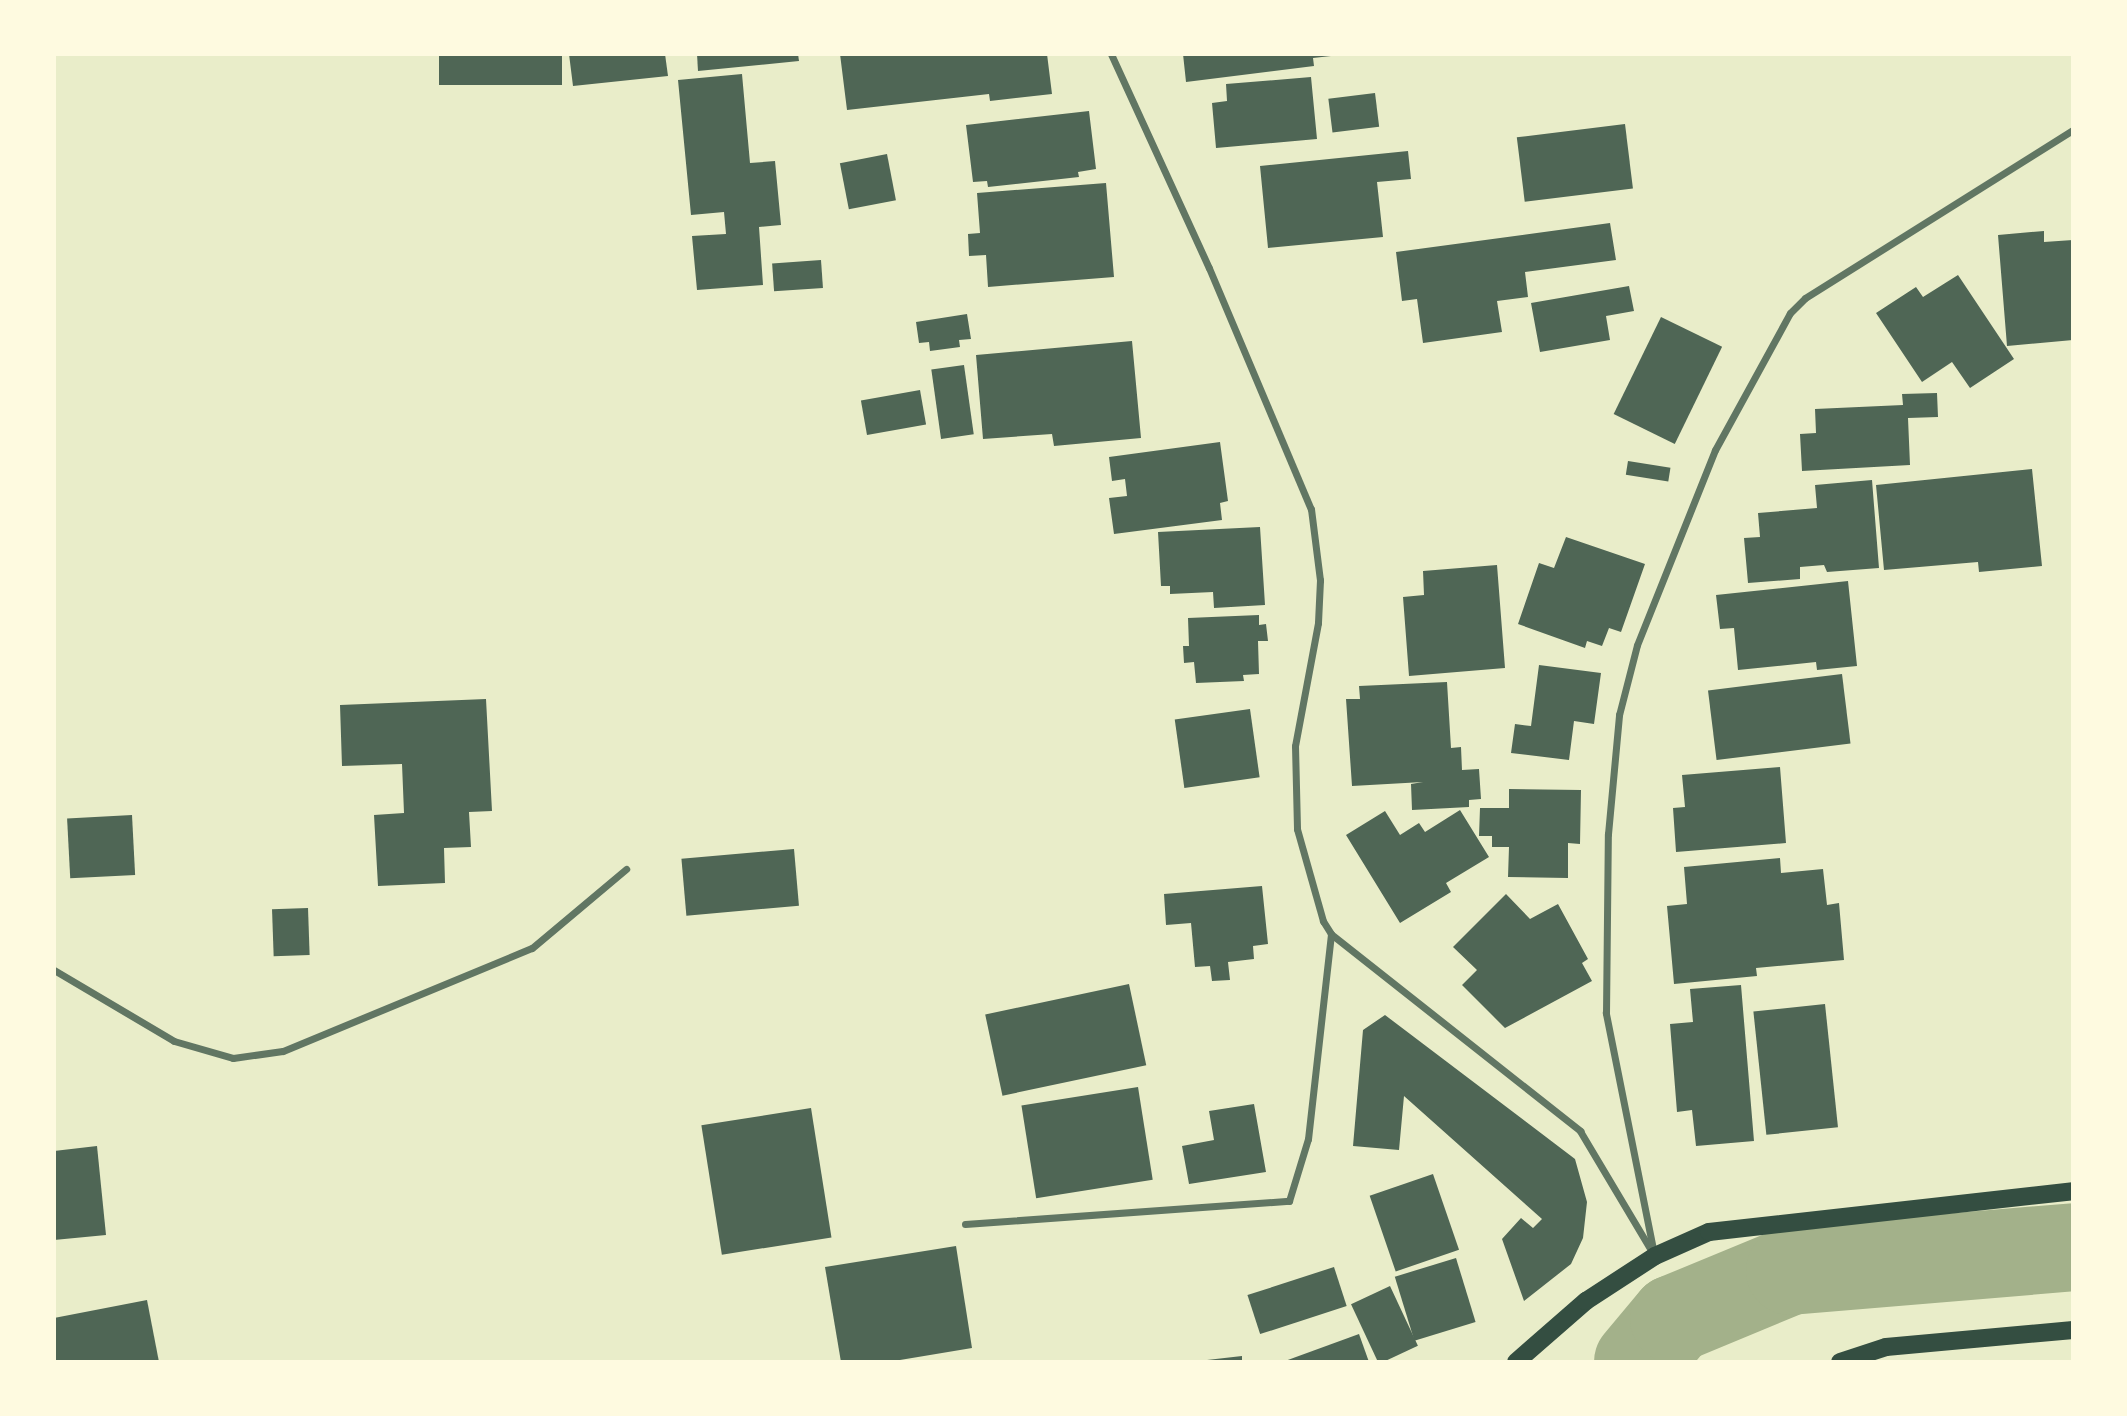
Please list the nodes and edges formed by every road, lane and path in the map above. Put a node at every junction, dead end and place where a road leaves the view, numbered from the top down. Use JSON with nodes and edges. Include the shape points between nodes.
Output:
{"nodes":[{"id":1,"x":1111,"y":54,"type":"edge"},
{"id":2,"x":2073,"y":130,"type":"edge"},
{"id":3,"x":626,"y":869,"type":"dead end"},
{"id":4,"x":1331,"y":934,"type":"junction"},
{"id":5,"x":54,"y":970,"type":"edge"},
{"id":6,"x":2073,"y":1191,"type":"edge"},
{"id":7,"x":965,"y":1224,"type":"dead end"},
{"id":8,"x":1655,"y":1256,"type":"junction"},
{"id":9,"x":2073,"y":1330,"type":"edge"},
{"id":10,"x":1517,"y":1362,"type":"edge"},
{"id":11,"x":1840,"y":1362,"type":"edge"}],
"edges":[{"from":1,"to":4,"type":"street","via":[[1209,268],[1311,509],[1320,580],[1318,623],[1295,746],[1297,829],[1323,921]]},
{"from":2,"to":8,"type":"street","via":[[1805,298],[1790,313],[1715,450],[1637,645],[1619,715],[1609,821],[1606,1013]]},
{"from":3,"to":5,"type":"street","via":[[532,948],[283,1051],[233,1058],[174,1041]]},
{"from":4,"to":7,"type":"street","via":[[1308,1139],[1289,1201]]},
{"from":4,"to":8,"type":"street","via":[[1580,1131]]},
{"from":6,"to":8,"type":"main road","via":[[1709,1232]]},
{"from":8,"to":10,"type":"main road","via":[[1587,1301]]},
{"from":9,"to":11,"type":"main road","via":[[1886,1347]]}]}
